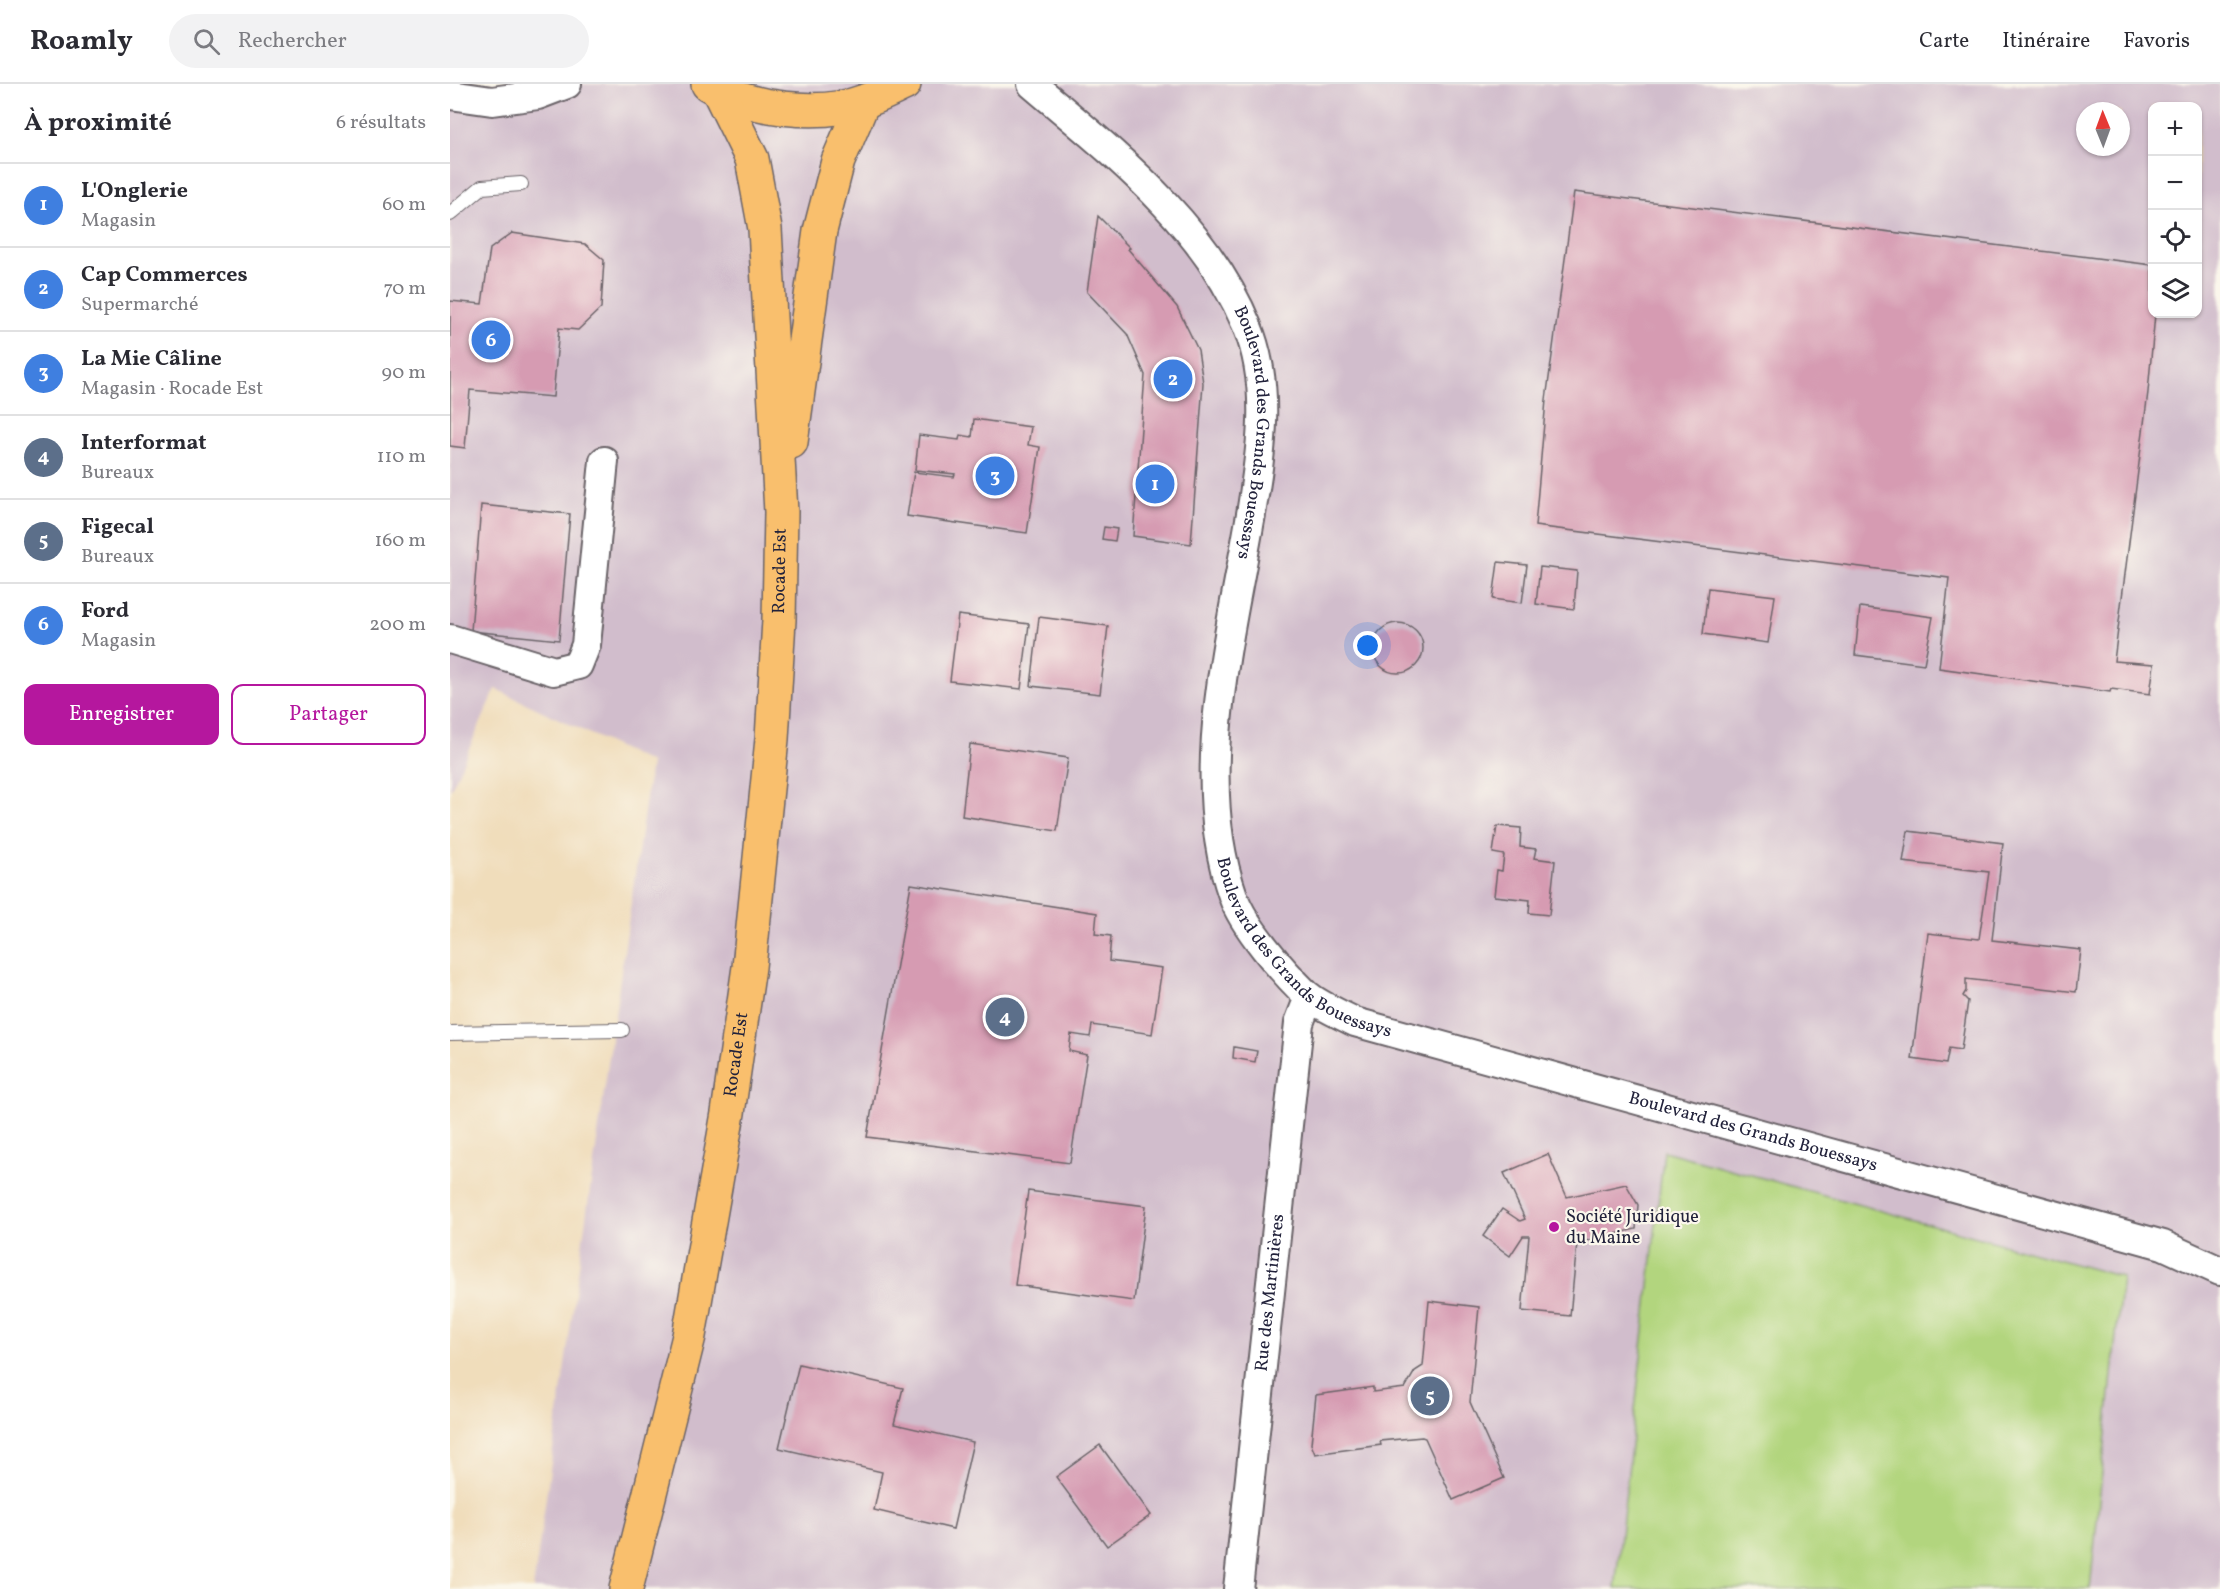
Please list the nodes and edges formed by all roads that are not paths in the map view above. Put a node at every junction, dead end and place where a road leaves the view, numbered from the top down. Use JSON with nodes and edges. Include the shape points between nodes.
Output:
{"nodes":[{"id":1,"x":567,"y":84,"type":"edge"},
{"id":2,"x":904,"y":84,"type":"edge"},
{"id":3,"x":1032,"y":84,"type":"edge"},
{"id":4,"x":713,"y":87,"type":"edge"},
{"id":5,"x":450,"y":95,"type":"edge"},
{"id":6,"x":864,"y":102,"type":"junction"},
{"id":7,"x":521,"y":184,"type":"dead end"},
{"id":8,"x":450,"y":214,"type":"edge"},
{"id":9,"x":604,"y":460,"type":"dead end"},
{"id":10,"x":781,"y":512,"type":"junction"},
{"id":11,"x":450,"y":639,"type":"edge"},
{"id":12,"x":1309,"y":997,"type":"junction"},
{"id":13,"x":622,"y":1030,"type":"dead end"},
{"id":14,"x":450,"y":1033,"type":"edge"},
{"id":15,"x":2220,"y":1271,"type":"edge"},
{"id":16,"x":626,"y":1589,"type":"edge"},
{"id":17,"x":1238,"y":1589,"type":"edge"}],
"edges":[{"from":1,"to":5,"type":"street","via":[[538,95],[492,101]]},
{"from":2,"to":6,"type":"main road"},
{"from":3,"to":12,"type":"street","name":"Boulevard des Grands Bouessays","via":[[1174,211],[1213,264],[1247,327],[1261,385],[1262,444],[1226,666],[1213,797],[1218,843],[1233,898],[1263,946]]},
{"from":4,"to":6,"type":"main road","via":[[765,106],[814,110]]},
{"from":4,"to":10,"type":"main road","via":[[752,159],[765,229]]},
{"from":6,"to":10,"type":"main road","via":[[838,161],[820,231]]},
{"from":7,"to":8,"type":"lane","via":[[482,187]]},
{"from":9,"to":11,"type":"street","via":[[586,645],[578,665],[554,671]]},
{"from":10,"to":16,"type":"main road","name":"Rocade Est","via":[[772,739],[749,967],[728,1113],[688,1336]]},
{"from":12,"to":15,"type":"street","name":"Boulevard des Grands Bouessays","via":[[1354,1022],[2163,1245]]},
{"from":12,"to":17,"type":"street","name":"Rue des Martinières","via":[[1299,1023]]},
{"from":13,"to":14,"type":"lane"}]}
